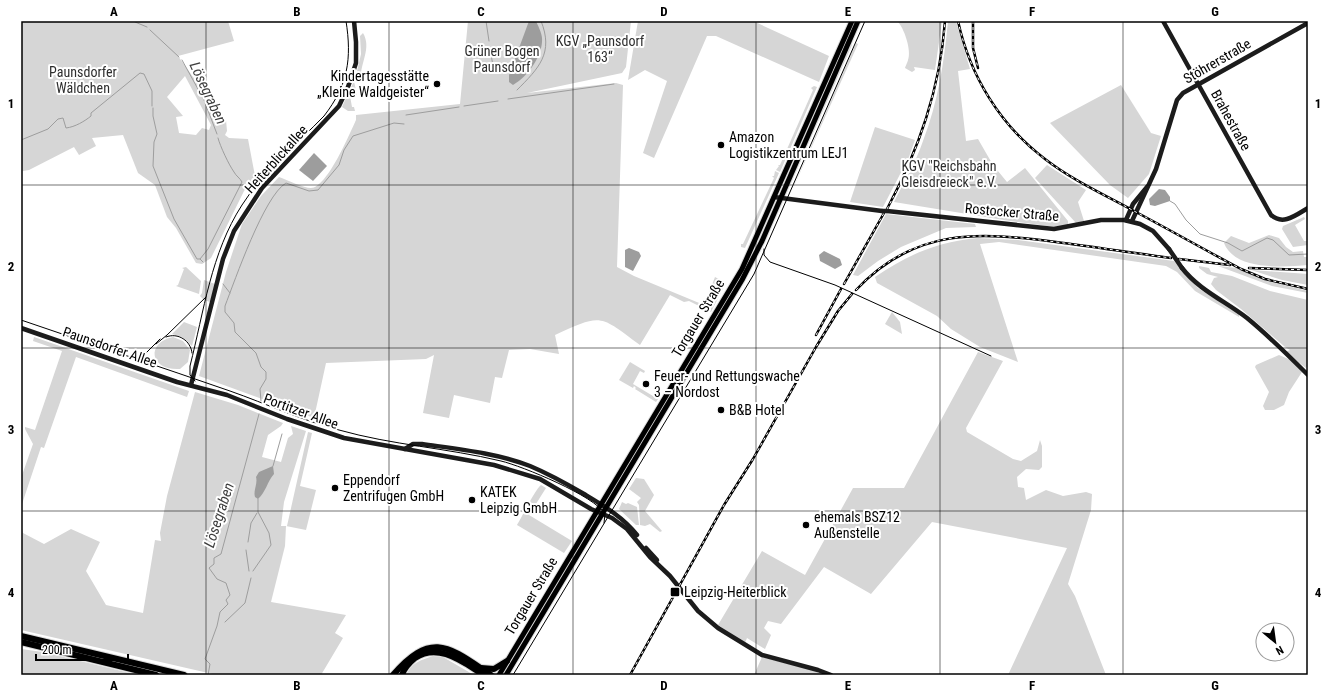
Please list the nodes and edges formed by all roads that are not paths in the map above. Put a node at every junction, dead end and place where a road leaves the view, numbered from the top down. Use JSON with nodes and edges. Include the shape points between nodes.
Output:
{"nodes":[{"id":1,"x":354,"y":21,"type":"edge"},
{"id":2,"x":852,"y":21,"type":"edge"},
{"id":3,"x":858,"y":21,"type":"edge"},
{"id":4,"x":1163,"y":21,"type":"edge"},
{"id":5,"x":1308,"y":22,"type":"edge"},
{"id":6,"x":1198,"y":83,"type":"junction"},
{"id":7,"x":1148,"y":186,"type":"junction"},
{"id":8,"x":774,"y":197,"type":"junction"},
{"id":9,"x":780,"y":198,"type":"junction"},
{"id":10,"x":1308,"y":208,"type":"edge"},
{"id":11,"x":1126,"y":220,"type":"junction"},
{"id":12,"x":1132,"y":221,"type":"junction"},
{"id":13,"x":21,"y":328,"type":"edge"},
{"id":14,"x":1308,"y":375,"type":"edge"},
{"id":15,"x":191,"y":385,"type":"junction"},
{"id":16,"x":405,"y":449,"type":"junction"},
{"id":17,"x":603,"y":506,"type":"junction"},
{"id":18,"x":597,"y":511,"type":"junction"},
{"id":19,"x":602,"y":514,"type":"junction"},
{"id":20,"x":667,"y":572,"type":"junction"},
{"id":21,"x":21,"y":636,"type":"edge"},
{"id":22,"x":21,"y":642,"type":"edge"},
{"id":23,"x":507,"y":661,"type":"junction"},
{"id":24,"x":480,"y":672,"type":"edge"},
{"id":25,"x":156,"y":675,"type":"edge"},
{"id":26,"x":184,"y":675,"type":"edge"},
{"id":27,"x":393,"y":675,"type":"edge"},
{"id":28,"x":402,"y":675,"type":"edge"},
{"id":29,"x":491,"y":675,"type":"edge"},
{"id":30,"x":499,"y":675,"type":"edge"},
{"id":31,"x":506,"y":675,"type":"edge"},
{"id":32,"x":830,"y":675,"type":"edge"}],
"edges":[{"from":1,"to":15,"type":"main road","name":"Heiterblickallee","via":[[356,63],[339,106],[262,188],[234,231],[223,259]]},
{"from":2,"to":8,"type":"main road","name":"Torgauer Straße"},
{"from":3,"to":9,"type":"main road","name":"Torgauer Straße"},
{"from":4,"to":6,"type":"main road","name":"Brahestraße"},
{"from":5,"to":6,"type":"main road","name":"Stöhrerstraße"},
{"from":6,"to":7,"type":"main road","name":"Stöhrerstraße","via":[[1177,100],[1156,169]]},
{"from":6,"to":10,"type":"main road","name":"Brahestraße","via":[[1271,215],[1278,220],[1286,220]]},
{"from":7,"to":11,"type":"main road","name":"Stöhrerstraße","via":[[1133,204]]},
{"from":7,"to":12,"type":"main road","name":"Stöhrerstraße"},
{"from":8,"to":9,"type":"main road","name":"Rostocker Straße"},
{"from":8,"to":17,"type":"main road","name":"Torgauer Straße","via":[[750,252],[730,289]]},
{"from":9,"to":11,"type":"main road","name":"Rostocker Straße","via":[[1054,229],[1108,219]]},
{"from":9,"to":17,"type":"main road","name":"Torgauer Straße","via":[[739,286]]},
{"from":11,"to":12,"type":"main road","name":"Rostocker Straße"},
{"from":12,"to":14,"type":"main road","name":"Rostocker Straße","bridge":true,"via":[[1153,231],[1199,286],[1260,329]]},
{"from":13,"to":15,"type":"main road","name":"Paunsdorfer Allee"},
{"from":15,"to":16,"type":"main road","name":"Portitzer Allee","via":[[227,395],[344,438]]},
{"from":16,"to":17,"type":"main road","name":"Portitzer Allee","via":[[413,444],[422,444],[519,463],[549,475]]},
{"from":16,"to":18,"type":"main road","name":"Portitzer Allee","via":[[509,468],[540,479]]},
{"from":17,"to":18,"type":"main road","name":"Torgauer Straße"},
{"from":17,"to":19,"type":"main road","name":"Torgauer Straße"},
{"from":17,"to":20,"type":"main road","name":"Portitzer Allee","via":[[628,525]]},
{"from":18,"to":19,"type":"main road","name":"Portitzer Allee"},
{"from":18,"to":23,"type":"main road","name":"Torgauer Straße"},
{"from":19,"to":20,"type":"main road","name":"Portitzer Allee","via":[[627,529],[650,557]]},
{"from":19,"to":31,"type":"main road","name":"Torgauer Straße"},
{"from":20,"to":32,"type":"main road","via":[[698,611],[746,646],[762,655]]},
{"from":21,"to":26,"type":"highway"},
{"from":22,"to":25,"type":"highway"},
{"from":23,"to":24,"type":"highway","via":[[494,669]]},
{"from":23,"to":30,"type":"main road","name":"Torgauer Straße"},
{"from":24,"to":27,"type":"highway","via":[[454,652],[433,647],[415,653]]},
{"from":24,"to":28,"type":"highway","via":[[450,655],[431,652],[412,660]]},
{"from":24,"to":29,"type":"highway"}]}
